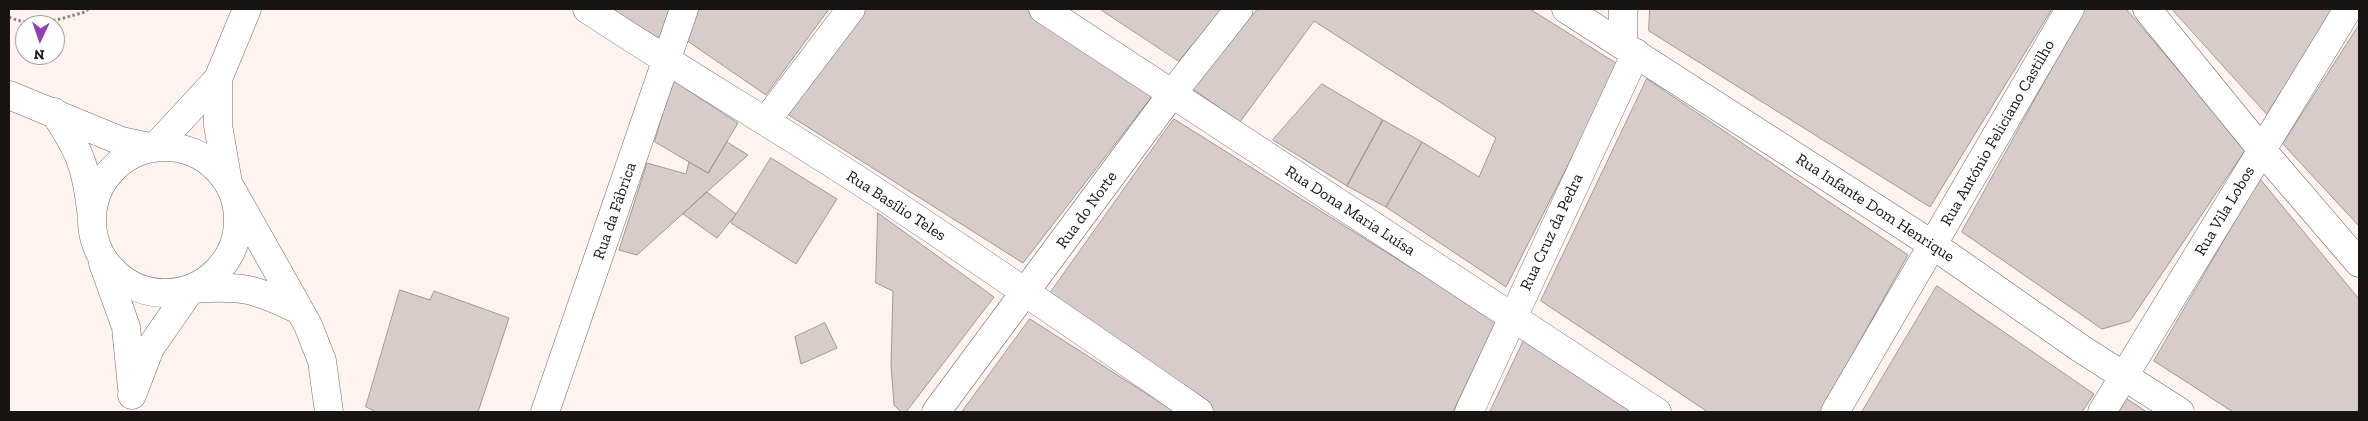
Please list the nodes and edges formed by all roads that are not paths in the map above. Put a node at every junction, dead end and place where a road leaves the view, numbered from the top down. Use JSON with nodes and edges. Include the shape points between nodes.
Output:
{"nodes":[{"id":1,"x":247,"y":9,"type":"edge"},
{"id":2,"x":587,"y":9,"type":"edge"},
{"id":3,"x":684,"y":9,"type":"edge"},
{"id":4,"x":852,"y":9,"type":"edge"},
{"id":5,"x":1043,"y":9,"type":"edge"},
{"id":6,"x":1239,"y":9,"type":"edge"},
{"id":7,"x":1566,"y":9,"type":"edge"},
{"id":8,"x":1624,"y":9,"type":"edge"},
{"id":9,"x":2070,"y":9,"type":"edge"},
{"id":10,"x":2147,"y":9,"type":"edge"},
{"id":11,"x":2348,"y":9,"type":"edge"},
{"id":12,"x":1629,"y":49,"type":"junction"},
{"id":13,"x":667,"y":61,"type":"junction"},
{"id":14,"x":218,"y":79,"type":"junction"},
{"id":15,"x":1171,"y":95,"type":"junction"},
{"id":16,"x":9,"y":96,"type":"edge"},
{"id":17,"x":54,"y":112,"type":"junction"},
{"id":18,"x":766,"y":121,"type":"junction"},
{"id":19,"x":154,"y":148,"type":"junction"},
{"id":20,"x":2262,"y":150,"type":"junction"},
{"id":21,"x":228,"y":183,"type":"junction"},
{"id":22,"x":91,"y":213,"type":"junction"},
{"id":23,"x":1933,"y":245,"type":"junction"},
{"id":24,"x":102,"y":260,"type":"junction"},
{"id":25,"x":2359,"y":263,"type":"edge"},
{"id":26,"x":191,"y":289,"type":"junction"},
{"id":27,"x":1027,"y":292,"type":"junction"},
{"id":28,"x":299,"y":310,"type":"junction"},
{"id":29,"x":1513,"y":316,"type":"junction"},
{"id":30,"x":2125,"y":377,"type":"junction"},
{"id":31,"x":132,"y":403,"type":"edge"},
{"id":32,"x":329,"y":412,"type":"edge"},
{"id":33,"x":545,"y":412,"type":"edge"},
{"id":34,"x":936,"y":412,"type":"edge"},
{"id":35,"x":1199,"y":412,"type":"edge"},
{"id":36,"x":1469,"y":412,"type":"edge"},
{"id":37,"x":1658,"y":412,"type":"edge"},
{"id":38,"x":1836,"y":412,"type":"edge"},
{"id":39,"x":2102,"y":412,"type":"edge"},
{"id":40,"x":2180,"y":412,"type":"edge"}],
"edges":[{"from":1,"to":14,"type":"street"},
{"from":2,"to":13,"type":"street","name":"Rua Basílio Teles"},
{"from":3,"to":13,"type":"street","name":"Rua da Fábrica"},
{"from":4,"to":18,"type":"street"},
{"from":5,"to":15,"type":"street","name":"Rua Dona Maria Luísa"},
{"from":6,"to":15,"type":"street","name":"Rua do Norte"},
{"from":7,"to":12,"type":"street","name":"Rua Infante Dom Henrique"},
{"from":8,"to":12,"type":"street"},
{"from":9,"to":23,"type":"street","name":"Rua António Feliciano Castilho"},
{"from":10,"to":20,"type":"street"},
{"from":11,"to":20,"type":"street","name":"Rua Vila Lobos"},
{"from":12,"to":23,"type":"street","name":"Rua Infante Dom Henrique"},
{"from":12,"to":29,"type":"street","name":"Rua Cruz da Pedra"},
{"from":13,"to":18,"type":"street","name":"Rua Basílio Teles"},
{"from":13,"to":33,"type":"street","name":"Rua da Fábrica"},
{"from":14,"to":19,"type":"street"},
{"from":14,"to":21,"type":"street","via":[[218,125]]},
{"from":15,"to":27,"type":"street","name":"Rua do Norte"},
{"from":15,"to":29,"type":"street","name":"Rua Dona Maria Luísa"},
{"from":16,"to":17,"type":"street"},
{"from":17,"to":19,"type":"street","via":[[121,141]]},
{"from":17,"to":22,"type":"street","via":[[74,141],[86,174]]},
{"from":18,"to":27,"type":"street","name":"Rua Basílio Teles"},
{"from":19,"to":21,"type":"street","via":[[172,147],[191,152],[212,164]]},
{"from":19,"to":22,"type":"street","via":[[130,155],[111,170],[97,190]]},
{"from":20,"to":25,"type":"street"},
{"from":20,"to":30,"type":"street","name":"Rua Vila Lobos"},
{"from":21,"to":26,"type":"street","via":[[237,207],[238,232],[229,256],[213,276]]},
{"from":21,"to":28,"type":"street"},
{"from":22,"to":24,"type":"street","via":[[93,238]]},
{"from":23,"to":30,"type":"street","name":"Rua Infante Dom Henrique"},
{"from":23,"to":38,"type":"street","name":"Rua António Feliciano Castilho"},
{"from":24,"to":26,"type":"street","via":[[119,278],[141,290],[166,294]]},
{"from":24,"to":31,"type":"street","via":[[126,327]]},
{"from":26,"to":28,"type":"street","via":[[229,286],[262,291]]},
{"from":26,"to":31,"type":"street","via":[[150,348]]},
{"from":27,"to":34,"type":"street","name":"Rua do Norte"},
{"from":27,"to":35,"type":"street","name":"Rua Basílio Teles"},
{"from":28,"to":32,"type":"street","via":[[322,362]]},
{"from":29,"to":36,"type":"street","name":"Rua Cruz da Pedra"},
{"from":29,"to":37,"type":"street","name":"Rua Dona Maria Luísa"},
{"from":30,"to":39,"type":"street","name":"Rua Vila Lobos"},
{"from":30,"to":40,"type":"street","name":"Rua Infante Dom Henrique"}]}
